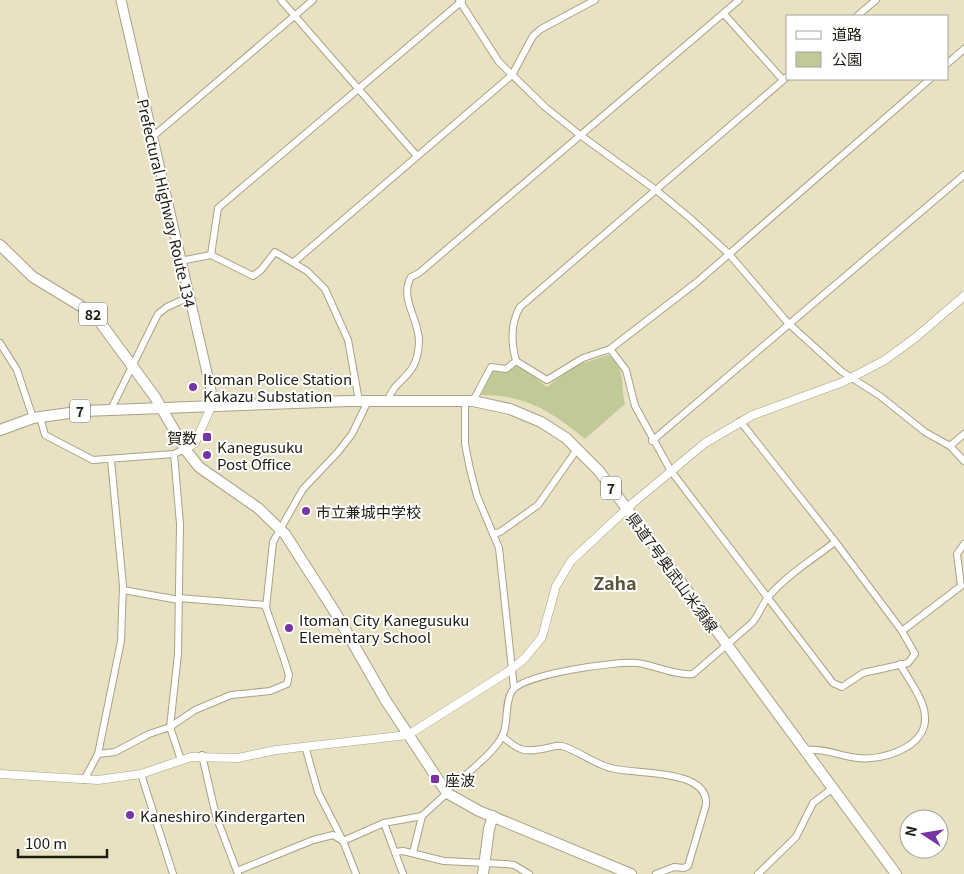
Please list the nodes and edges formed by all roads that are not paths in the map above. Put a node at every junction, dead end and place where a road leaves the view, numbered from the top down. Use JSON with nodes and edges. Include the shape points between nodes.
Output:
{"nodes":[{"id":1,"x":121,"y":0,"type":"edge"},
{"id":2,"x":281,"y":0,"type":"edge"},
{"id":3,"x":313,"y":0,"type":"edge"},
{"id":4,"x":595,"y":0,"type":"edge"},
{"id":5,"x":876,"y":0,"type":"edge"},
{"id":6,"x":460,"y":1,"type":"edge"},
{"id":7,"x":737,"y":1,"type":"edge"},
{"id":8,"x":724,"y":14,"type":"junction"},
{"id":9,"x":858,"y":15,"type":"edge"},
{"id":10,"x":295,"y":16,"type":"junction"},
{"id":11,"x":964,"y":49,"type":"edge"},
{"id":12,"x":949,"y":62,"type":"edge"},
{"id":13,"x":512,"y":75,"type":"junction"},
{"id":14,"x":785,"y":78,"type":"edge"},
{"id":15,"x":929,"y":80,"type":"edge"},
{"id":16,"x":358,"y":89,"type":"junction"},
{"id":17,"x":151,"y":136,"type":"junction"},
{"id":18,"x":580,"y":136,"type":"junction"},
{"id":19,"x":417,"y":156,"type":"junction"},
{"id":20,"x":964,"y":175,"type":"edge"},
{"id":21,"x":656,"y":190,"type":"junction"},
{"id":22,"x":0,"y":244,"type":"edge"},
{"id":23,"x":729,"y":254,"type":"junction"},
{"id":24,"x":211,"y":255,"type":"junction"},
{"id":25,"x":180,"y":261,"type":"junction"},
{"id":26,"x":294,"y":262,"type":"junction"},
{"id":27,"x":964,"y":296,"type":"edge"},
{"id":28,"x":189,"y":297,"type":"junction"},
{"id":29,"x":788,"y":324,"type":"junction"},
{"id":30,"x":0,"y":343,"type":"edge"},
{"id":31,"x":610,"y":349,"type":"junction"},
{"id":32,"x":516,"y":361,"type":"junction"},
{"id":33,"x":132,"y":366,"type":"junction"},
{"id":34,"x":851,"y":378,"type":"junction"},
{"id":35,"x":388,"y":400,"type":"junction"},
{"id":36,"x":363,"y":401,"type":"junction"},
{"id":37,"x":469,"y":401,"type":"junction"},
{"id":38,"x":211,"y":407,"type":"junction"},
{"id":39,"x":162,"y":408,"type":"junction"},
{"id":40,"x":111,"y":409,"type":"junction"},
{"id":41,"x":36,"y":417,"type":"junction"},
{"id":42,"x":740,"y":421,"type":"junction"},
{"id":43,"x":0,"y":430,"type":"edge"},
{"id":44,"x":964,"y":434,"type":"edge"},
{"id":45,"x":652,"y":441,"type":"junction"},
{"id":46,"x":950,"y":446,"type":"junction"},
{"id":47,"x":578,"y":448,"type":"junction"},
{"id":48,"x":185,"y":449,"type":"junction"},
{"id":49,"x":174,"y":454,"type":"junction"},
{"id":50,"x":111,"y":460,"type":"junction"},
{"id":51,"x":964,"y":461,"type":"edge"},
{"id":52,"x":671,"y":471,"type":"junction"},
{"id":53,"x":627,"y":509,"type":"junction"},
{"id":54,"x":281,"y":529,"type":"junction"},
{"id":55,"x":493,"y":534,"type":"junction"},
{"id":56,"x":835,"y":542,"type":"junction"},
{"id":57,"x":964,"y":544,"type":"edge"},
{"id":58,"x":123,"y":590,"type":"junction"},
{"id":59,"x":768,"y":598,"type":"junction"},
{"id":60,"x":179,"y":599,"type":"junction"},
{"id":61,"x":266,"y":605,"type":"junction"},
{"id":62,"x":902,"y":630,"type":"junction"},
{"id":63,"x":727,"y":645,"type":"junction"},
{"id":64,"x":900,"y":664,"type":"junction"},
{"id":65,"x":513,"y":668,"type":"junction"},
{"id":66,"x":514,"y":688,"type":"junction"},
{"id":67,"x":170,"y":726,"type":"junction"},
{"id":68,"x":408,"y":735,"type":"junction"},
{"id":69,"x":502,"y":736,"type":"junction"},
{"id":70,"x":305,"y":746,"type":"junction"},
{"id":71,"x":805,"y":750,"type":"junction"},
{"id":72,"x":98,"y":754,"type":"junction"},
{"id":73,"x":202,"y":755,"type":"junction"},
{"id":74,"x":180,"y":760,"type":"junction"},
{"id":75,"x":0,"y":774,"type":"edge"},
{"id":76,"x":141,"y":774,"type":"junction"},
{"id":77,"x":84,"y":780,"type":"junction"},
{"id":78,"x":833,"y":788,"type":"junction"},
{"id":79,"x":446,"y":792,"type":"junction"},
{"id":80,"x":422,"y":816,"type":"junction"},
{"id":81,"x":492,"y":816,"type":"junction"},
{"id":82,"x":384,"y":823,"type":"junction"},
{"id":83,"x":343,"y":841,"type":"junction"},
{"id":84,"x":395,"y":852,"type":"junction"},
{"id":85,"x":413,"y":853,"type":"junction"},
{"id":86,"x":485,"y":862,"type":"junction"},
{"id":87,"x":238,"y":873,"type":"edge"},
{"id":88,"x":173,"y":874,"type":"edge"},
{"id":89,"x":356,"y":874,"type":"edge"},
{"id":90,"x":403,"y":874,"type":"edge"},
{"id":91,"x":483,"y":874,"type":"edge"},
{"id":92,"x":529,"y":874,"type":"edge"},
{"id":93,"x":631,"y":874,"type":"edge"},
{"id":94,"x":656,"y":874,"type":"edge"},
{"id":95,"x":758,"y":874,"type":"edge"},
{"id":96,"x":896,"y":874,"type":"edge"}],
"edges":[{"from":1,"to":17,"type":"main road","name":"Prefectural Highway Route 134"},
{"from":2,"to":10,"type":"street"},
{"from":3,"to":10,"type":"street"},
{"from":4,"to":13,"type":"street","via":[[541,29]]},
{"from":5,"to":9,"type":"street"},
{"from":6,"to":13,"type":"street","via":[[489,48]]},
{"from":6,"to":16,"type":"street"},
{"from":7,"to":8,"type":"street"},
{"from":8,"to":14,"type":"street"},
{"from":8,"to":18,"type":"street"},
{"from":10,"to":16,"type":"street"},
{"from":10,"to":17,"type":"street"},
{"from":11,"to":12,"type":"street"},
{"from":13,"to":18,"type":"street"},
{"from":13,"to":19,"type":"street"},
{"from":14,"to":21,"type":"street"},
{"from":15,"to":23,"type":"street"},
{"from":16,"to":19,"type":"street"},
{"from":16,"to":24,"type":"street","via":[[218,208]]},
{"from":17,"to":25,"type":"main road","name":"Prefectural Highway Route 134"},
{"from":18,"to":21,"type":"street"},
{"from":18,"to":35,"type":"street","via":[[411,277],[407,295],[418,329],[419,347],[412,371],[391,392]]},
{"from":19,"to":26,"type":"street"},
{"from":20,"to":29,"type":"street"},
{"from":21,"to":23,"type":"street"},
{"from":21,"to":32,"type":"street","via":[[520,307],[511,333]]},
{"from":22,"to":33,"type":"main road","number":"82","via":[[33,277],[94,314]]},
{"from":23,"to":29,"type":"street"},
{"from":23,"to":31,"type":"street"},
{"from":24,"to":25,"type":"street"},
{"from":24,"to":26,"type":"street","via":[[253,276],[262,270],[275,252]]},
{"from":25,"to":28,"type":"main road","name":"Prefectural Highway Route 134"},
{"from":26,"to":36,"type":"street","via":[[325,289],[348,340]]},
{"from":27,"to":34,"type":"street","via":[[897,352]]},
{"from":28,"to":33,"type":"street","via":[[158,314]]},
{"from":28,"to":38,"type":"main road","name":"Prefectural Highway Route 134","via":[[211,390]]},
{"from":29,"to":34,"type":"street"},
{"from":29,"to":45,"type":"street"},
{"from":30,"to":41,"type":"street","via":[[17,370]]},
{"from":31,"to":32,"type":"street","via":[[583,358],[547,380]]},
{"from":31,"to":45,"type":"street","via":[[626,370],[635,406]]},
{"from":32,"to":37,"type":"street","via":[[506,368],[491,368]]},
{"from":33,"to":39,"type":"main road","number":"82"},
{"from":33,"to":40,"type":"street"},
{"from":34,"to":42,"type":"street"},
{"from":34,"to":46,"type":"street","via":[[925,432]]},
{"from":35,"to":36,"type":"main road","name":"県道7号奥武山米須線","number":"7"},
{"from":35,"to":37,"type":"main road","name":"県道7号奥武山米須線","number":"7"},
{"from":36,"to":38,"type":"main road","name":"県道7号奥武山米須線","number":"7"},
{"from":36,"to":54,"type":"street","via":[[352,434],[304,489]]},
{"from":37,"to":47,"type":"main road","name":"県道7号奥武山米須線","number":"7","via":[[501,406],[527,415]]},
{"from":37,"to":55,"type":"street","via":[[465,444],[477,496]]},
{"from":38,"to":39,"type":"main road","name":"県道7号奥武山米須線","number":"7"},
{"from":38,"to":48,"type":"street","via":[[195,443]]},
{"from":39,"to":40,"type":"main road","name":"県道7号奥武山米須線","number":"7"},
{"from":39,"to":48,"type":"main road"},
{"from":40,"to":41,"type":"main road","name":"県道7号奥武山米須線","number":"7"},
{"from":41,"to":43,"type":"main road","name":"県道7号奥武山米須線","number":"7"},
{"from":41,"to":50,"type":"street","via":[[44,435],[93,460]]},
{"from":42,"to":52,"type":"street","via":[[705,443]]},
{"from":42,"to":56,"type":"street"},
{"from":44,"to":46,"type":"street"},
{"from":45,"to":52,"type":"street"},
{"from":46,"to":51,"type":"street"},
{"from":47,"to":53,"type":"main road","name":"県道7号奥武山米須線","number":"7"},
{"from":47,"to":55,"type":"street","via":[[538,505]]},
{"from":48,"to":49,"type":"street"},
{"from":48,"to":54,"type":"main road","via":[[199,467],[258,508]]},
{"from":49,"to":50,"type":"street"},
{"from":49,"to":60,"type":"street","via":[[180,524]]},
{"from":50,"to":58,"type":"street"},
{"from":52,"to":53,"type":"street"},
{"from":52,"to":59,"type":"street"},
{"from":53,"to":63,"type":"main road","name":"県道7号奥武山米須線","number":"7"},
{"from":53,"to":65,"type":"street","via":[[565,568],[556,586],[542,637]]},
{"from":54,"to":61,"type":"street","via":[[273,542]]},
{"from":54,"to":68,"type":"main road","via":[[318,584]]},
{"from":55,"to":65,"type":"street","via":[[499,548]]},
{"from":56,"to":59,"type":"street"},
{"from":56,"to":62,"type":"street"},
{"from":57,"to":62,"type":"street","via":[[957,554],[961,586]]},
{"from":58,"to":60,"type":"street"},
{"from":58,"to":72,"type":"street","via":[[121,641]]},
{"from":59,"to":63,"type":"street","via":[[758,616]]},
{"from":59,"to":64,"type":"street","via":[[837,686],[842,688],[863,673]]},
{"from":60,"to":61,"type":"street"},
{"from":60,"to":67,"type":"street","via":[[177,670]]},
{"from":61,"to":67,"type":"street","via":[[289,676],[287,684],[270,691],[232,695],[195,710]]},
{"from":62,"to":64,"type":"street","via":[[915,654],[913,660]]},
{"from":63,"to":66,"type":"street","via":[[694,674],[637,663],[617,664],[547,675]]},
{"from":63,"to":71,"type":"main road","name":"県道7号奥武山米須線","number":"7"},
{"from":64,"to":71,"type":"street","via":[[925,716],[923,728],[912,743],[903,750],[876,757],[860,758],[816,749]]},
{"from":65,"to":66,"type":"street"},
{"from":65,"to":68,"type":"street"},
{"from":66,"to":69,"type":"street","via":[[508,700]]},
{"from":67,"to":72,"type":"street","via":[[115,752]]},
{"from":67,"to":74,"type":"street"},
{"from":68,"to":70,"type":"street"},
{"from":68,"to":79,"type":"main road"},
{"from":69,"to":79,"type":"street","via":[[481,762]]},
{"from":69,"to":94,"type":"street","via":[[519,750],[560,746],[611,768],[683,778],[702,788],[707,796],[706,805],[688,866]]},
{"from":70,"to":73,"type":"street","via":[[238,758]]},
{"from":70,"to":83,"type":"street","via":[[318,792]]},
{"from":71,"to":78,"type":"main road","name":"県道7号奥武山米須線","number":"7"},
{"from":72,"to":77,"type":"street"},
{"from":73,"to":74,"type":"street"},
{"from":73,"to":87,"type":"street","via":[[216,816]]},
{"from":74,"to":76,"type":"street"},
{"from":75,"to":77,"type":"street"},
{"from":76,"to":77,"type":"street"},
{"from":76,"to":88,"type":"street"},
{"from":78,"to":95,"type":"street","via":[[813,803],[796,837]]},
{"from":78,"to":96,"type":"main road","name":"県道7号奥武山米須線","number":"7"},
{"from":79,"to":80,"type":"street"},
{"from":79,"to":81,"type":"main road"},
{"from":80,"to":82,"type":"street"},
{"from":80,"to":85,"type":"street"},
{"from":81,"to":86,"type":"main road"},
{"from":81,"to":93,"type":"main road"},
{"from":82,"to":83,"type":"street"},
{"from":82,"to":84,"type":"street"},
{"from":83,"to":87,"type":"street","via":[[332,835],[313,840]]},
{"from":83,"to":89,"type":"street"},
{"from":84,"to":85,"type":"street"},
{"from":84,"to":90,"type":"street"},
{"from":85,"to":86,"type":"street","via":[[444,861]]},
{"from":86,"to":91,"type":"main road"},
{"from":86,"to":92,"type":"street","via":[[514,865]]}]}
